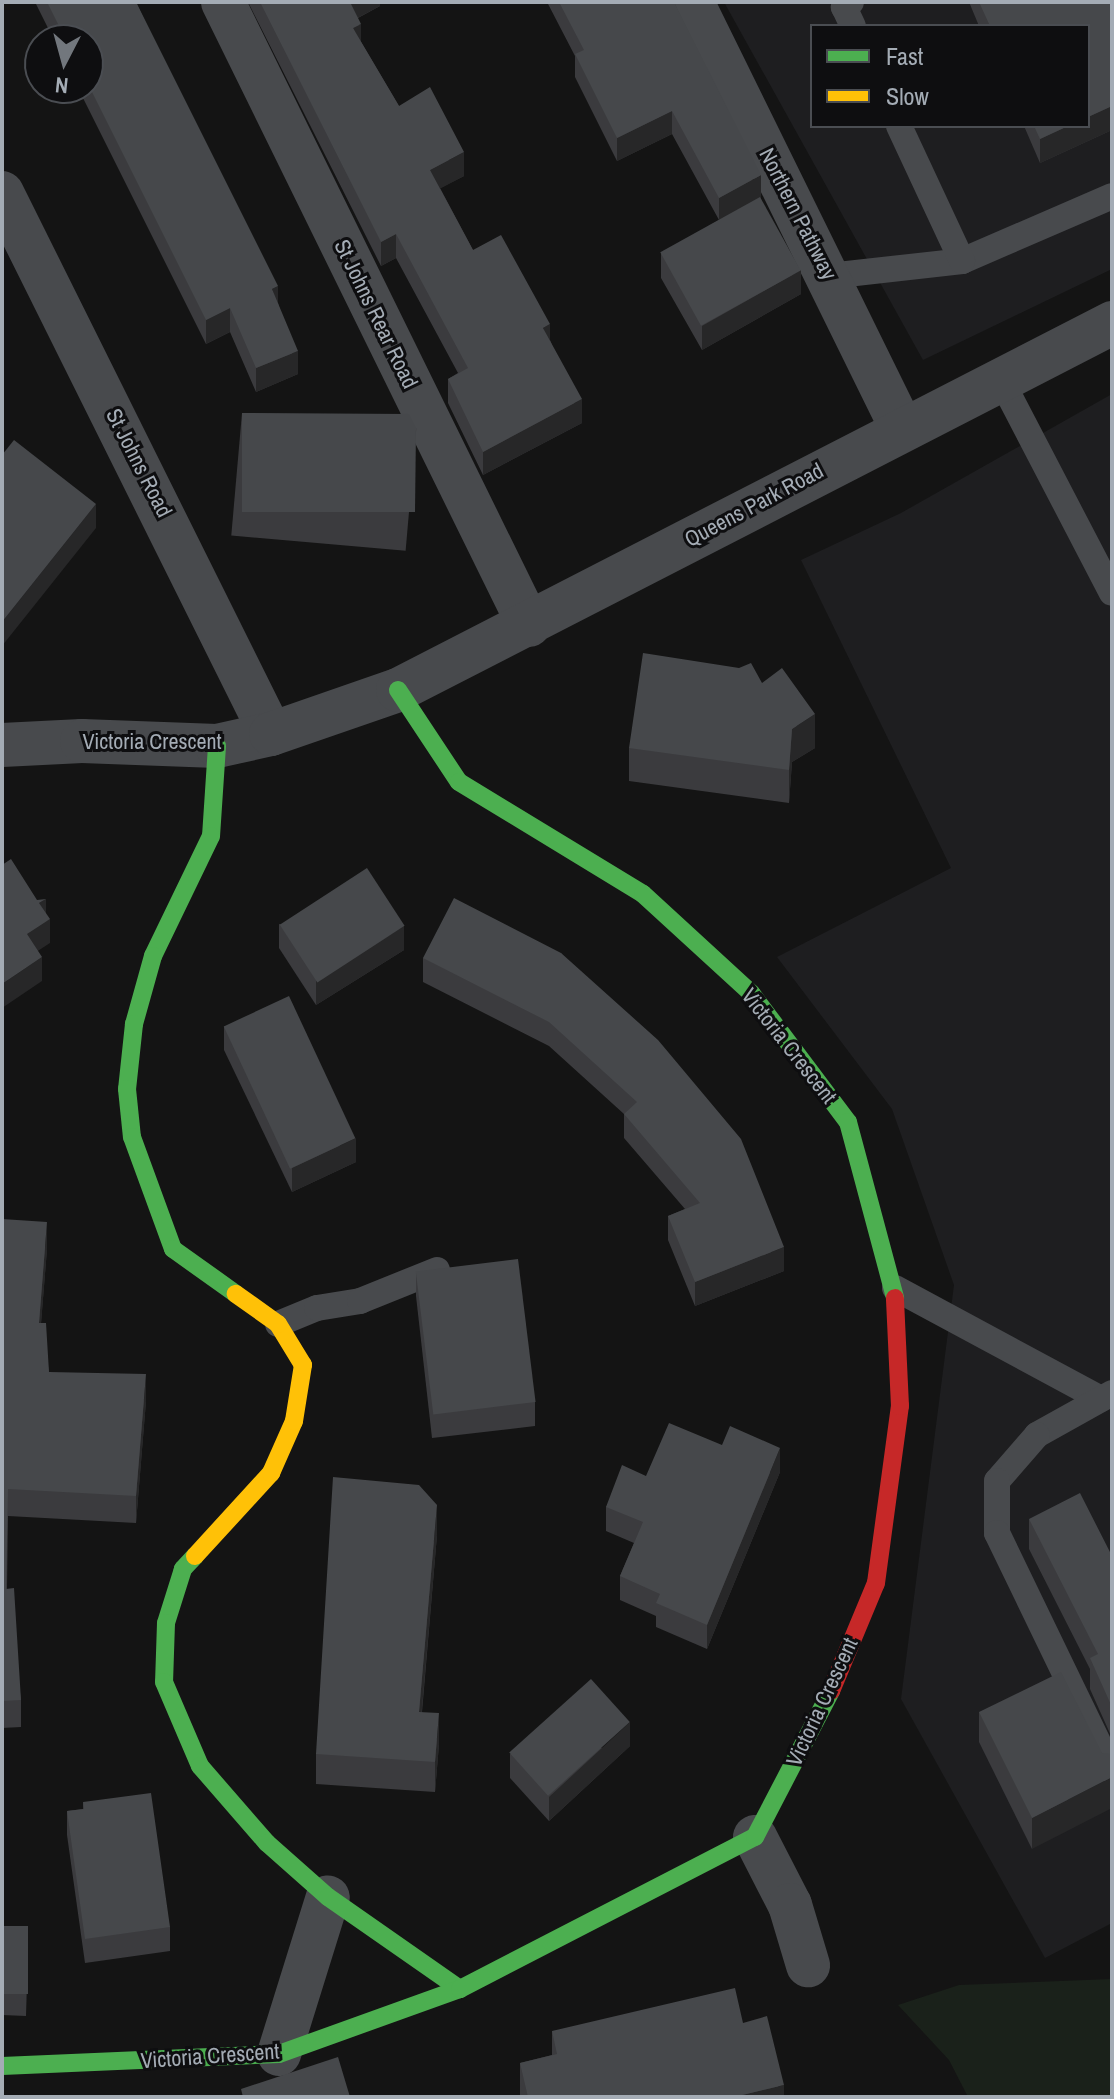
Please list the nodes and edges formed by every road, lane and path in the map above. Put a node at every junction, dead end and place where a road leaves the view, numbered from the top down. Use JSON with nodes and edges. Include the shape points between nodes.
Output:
{"nodes":[{"id":1,"x":223,"y":2,"type":"edge"},
{"id":2,"x":692,"y":2,"type":"edge"},
{"id":3,"x":851,"y":2,"type":"edge"},
{"id":4,"x":852,"y":24,"type":"edge"},
{"id":5,"x":900,"y":128,"type":"edge"},
{"id":6,"x":2,"y":193,"type":"edge"},
{"id":7,"x":1112,"y":196,"type":"edge"},
{"id":8,"x":962,"y":261,"type":"junction"},
{"id":9,"x":829,"y":276,"type":"junction"},
{"id":10,"x":1112,"y":323,"type":"edge"},
{"id":11,"x":1000,"y":378,"type":"junction"},
{"id":12,"x":902,"y":428,"type":"junction"},
{"id":13,"x":1112,"y":593,"type":"edge"},
{"id":14,"x":529,"y":625,"type":"junction"},
{"id":15,"x":398,"y":690,"type":"junction"},
{"id":16,"x":271,"y":734,"type":"junction"},
{"id":17,"x":2,"y":745,"type":"edge"},
{"id":18,"x":217,"y":746,"type":"junction"},
{"id":19,"x":437,"y":1270,"type":"edge"},
{"id":20,"x":895,"y":1288,"type":"junction"},
{"id":21,"x":278,"y":1324,"type":"junction"},
{"id":22,"x":1107,"y":1396,"type":"edge"},
{"id":23,"x":1112,"y":1771,"type":"edge"},
{"id":24,"x":755,"y":1837,"type":"junction"},
{"id":25,"x":328,"y":1897,"type":"junction"},
{"id":26,"x":808,"y":1965,"type":"dead end"},
{"id":27,"x":460,"y":1989,"type":"junction"},
{"id":28,"x":279,"y":2054,"type":"junction"},
{"id":29,"x":2,"y":2066,"type":"edge"}],
"edges":[{"from":1,"to":14,"type":"street","name":"St Johns Rear Road"},
{"from":2,"to":9,"type":"street","name":"Northern Pathway"},
{"from":3,"to":4,"type":"lane","via":[[844,7]]},
{"from":5,"to":8,"type":"lane"},
{"from":6,"to":16,"type":"street","name":"St Johns Road"},
{"from":7,"to":8,"type":"lane"},
{"from":8,"to":9,"type":"lane"},
{"from":9,"to":12,"type":"street","name":"Northern Pathway"},
{"from":10,"to":11,"type":"street","name":"Queens Park Road"},
{"from":11,"to":12,"type":"street","name":"Queens Park Road"},
{"from":11,"to":13,"type":"lane"},
{"from":12,"to":14,"type":"street","name":"Queens Park Road"},
{"from":14,"to":15,"type":"street","name":"Queens Park Road"},
{"from":15,"to":16,"type":"street","name":"Victoria Crescent"},
{"from":15,"to":20,"type":"street","name":"Victoria Crescent","via":[[459,782],[643,894],[751,993],[848,1122]]},
{"from":16,"to":18,"type":"street","name":"Victoria Crescent"},
{"from":17,"to":18,"type":"street","name":"Victoria Crescent","via":[[82,741]]},
{"from":18,"to":21,"type":"street","via":[[211,836],[153,956],[134,1024],[127,1089],[132,1137],[173,1249]]},
{"from":19,"to":21,"type":"lane","via":[[360,1301],[317,1308]]},
{"from":20,"to":22,"type":"lane"},
{"from":20,"to":24,"type":"street","name":"Victoria Crescent","via":[[900,1406],[876,1583],[819,1719]]},
{"from":21,"to":25,"type":"street","via":[[303,1365],[294,1421],[271,1473],[183,1569],[166,1623],[164,1682],[200,1766],[267,1843]]},
{"from":22,"to":23,"type":"lane","via":[[1037,1435],[997,1481],[997,1533]]},
{"from":24,"to":26,"type":"street","via":[[790,1905]]},
{"from":24,"to":27,"type":"street","name":"Victoria Crescent"},
{"from":25,"to":27,"type":"street"},
{"from":25,"to":28,"type":"street"},
{"from":27,"to":28,"type":"street","name":"Victoria Crescent"},
{"from":28,"to":29,"type":"street","name":"Victoria Crescent"}]}
